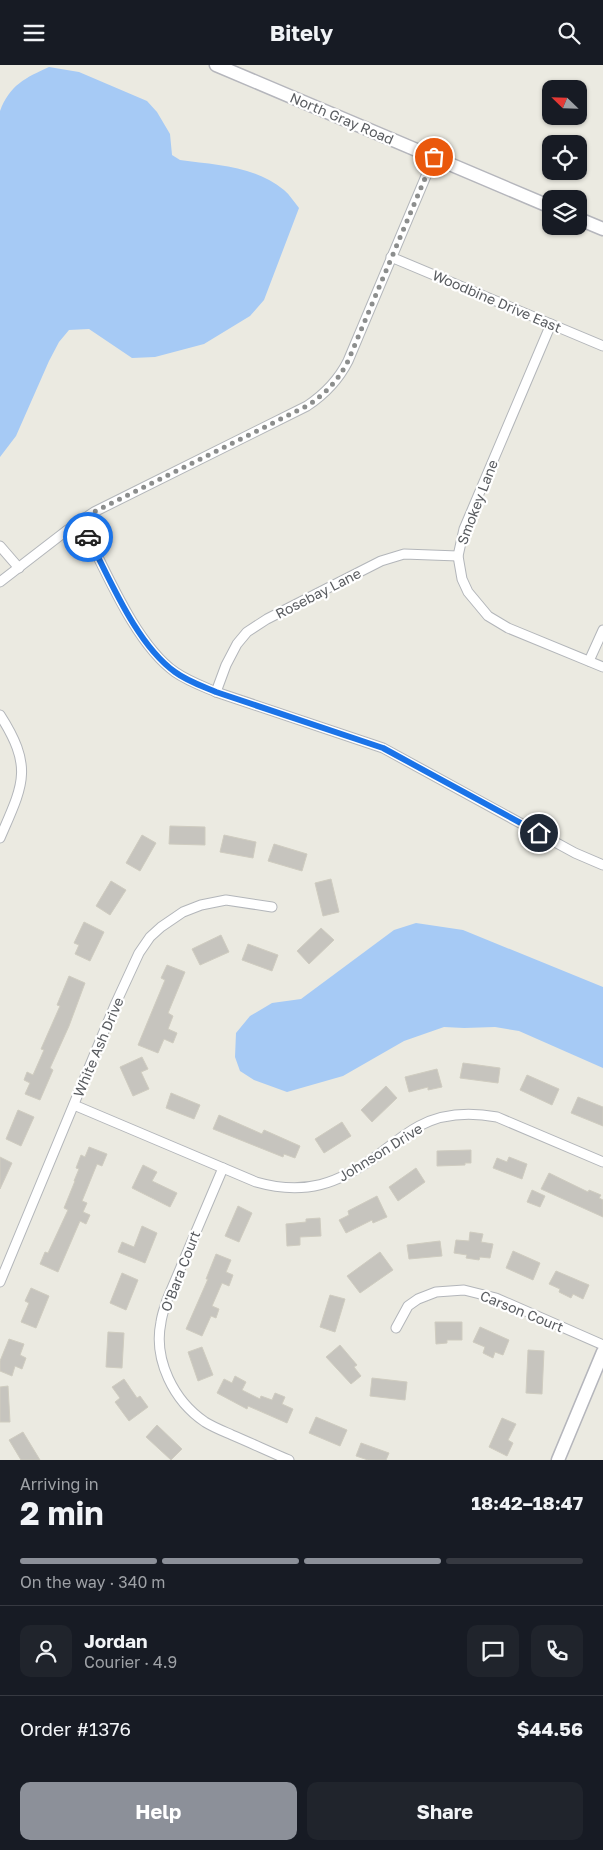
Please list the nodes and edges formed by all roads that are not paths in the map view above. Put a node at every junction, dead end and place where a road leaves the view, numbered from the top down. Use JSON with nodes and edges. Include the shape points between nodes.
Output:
{"nodes":[{"id":1,"x":216,"y":65,"type":"edge"},
{"id":2,"x":434,"y":157,"type":"junction"},
{"id":3,"x":542,"y":203,"type":"edge"},
{"id":4,"x":587,"y":222,"type":"edge"},
{"id":5,"x":603,"y":229,"type":"edge"},
{"id":6,"x":392,"y":257,"type":"junction"},
{"id":7,"x":551,"y":324,"type":"junction"},
{"id":8,"x":603,"y":346,"type":"edge"},
{"id":9,"x":80,"y":521,"type":"junction"},
{"id":10,"x":0,"y":546,"type":"edge"},
{"id":11,"x":458,"y":556,"type":"junction"},
{"id":12,"x":19,"y":568,"type":"junction"},
{"id":13,"x":0,"y":582,"type":"edge"},
{"id":14,"x":603,"y":630,"type":"edge"},
{"id":15,"x":588,"y":661,"type":"junction"},
{"id":16,"x":603,"y":667,"type":"edge"},
{"id":17,"x":216,"y":692,"type":"junction"},
{"id":18,"x":0,"y":715,"type":"edge"},
{"id":19,"x":0,"y":838,"type":"edge"},
{"id":20,"x":603,"y":865,"type":"edge"},
{"id":21,"x":272,"y":907,"type":"dead end"},
{"id":22,"x":74,"y":1105,"type":"junction"},
{"id":23,"x":603,"y":1162,"type":"edge"},
{"id":24,"x":222,"y":1168,"type":"junction"},
{"id":25,"x":0,"y":1282,"type":"edge"},
{"id":26,"x":396,"y":1328,"type":"dead end"},
{"id":27,"x":603,"y":1345,"type":"edge"},
{"id":28,"x":603,"y":1351,"type":"edge"},
{"id":29,"x":289,"y":1460,"type":"edge"},
{"id":30,"x":558,"y":1460,"type":"edge"}],
"edges":[{"from":1,"to":2,"type":"street","name":"North Gray Road"},
{"from":2,"to":3,"type":"street","name":"North Gray Road"},
{"from":2,"to":6,"type":"street"},
{"from":4,"to":5,"type":"street"},
{"from":6,"to":7,"type":"street","name":"Woodbine Drive East"},
{"from":6,"to":9,"type":"street","via":[[342,374],[328,391],[307,406]]},
{"from":7,"to":8,"type":"street","name":"Woodbine Drive East"},
{"from":7,"to":11,"type":"street","name":"Smokey Lane","via":[[464,529]]},
{"from":9,"to":12,"type":"street"},
{"from":9,"to":17,"type":"street","via":[[138,631],[159,658],[190,681]]},
{"from":10,"to":12,"type":"street"},
{"from":11,"to":15,"type":"street","name":"Smokey Lane","via":[[468,592],[488,616],[508,628]]},
{"from":11,"to":17,"type":"street","name":"Rosebay Lane","via":[[404,554],[381,561],[267,619],[247,632],[237,644]]},
{"from":12,"to":13,"type":"street"},
{"from":14,"to":15,"type":"street"},
{"from":15,"to":16,"type":"street","name":"Smokey Lane"},
{"from":17,"to":20,"type":"street","via":[[383,748],[575,853]]},
{"from":18,"to":19,"type":"street","via":[[17,744],[22,770],[21,786]]},
{"from":21,"to":22,"type":"street","name":"White Ash Drive","via":[[226,900],[201,905],[184,912],[150,937],[133,965]]},
{"from":22,"to":24,"type":"street","name":"Johnson Drive"},
{"from":22,"to":25,"type":"street","name":"White Ash Drive"},
{"from":23,"to":24,"type":"street","name":"Johnson Drive","via":[[497,1117],[478,1113],[458,1114],[419,1126],[350,1173],[328,1184],[304,1188],[271,1186]]},
{"from":24,"to":29,"type":"street","name":"O'Bara Court","via":[[160,1322],[163,1362],[175,1392],[194,1414],[206,1423]]},
{"from":26,"to":27,"type":"street","name":"Carson Court","via":[[408,1306],[418,1299],[436,1292],[464,1290],[496,1298]]},
{"from":28,"to":30,"type":"street"}]}
